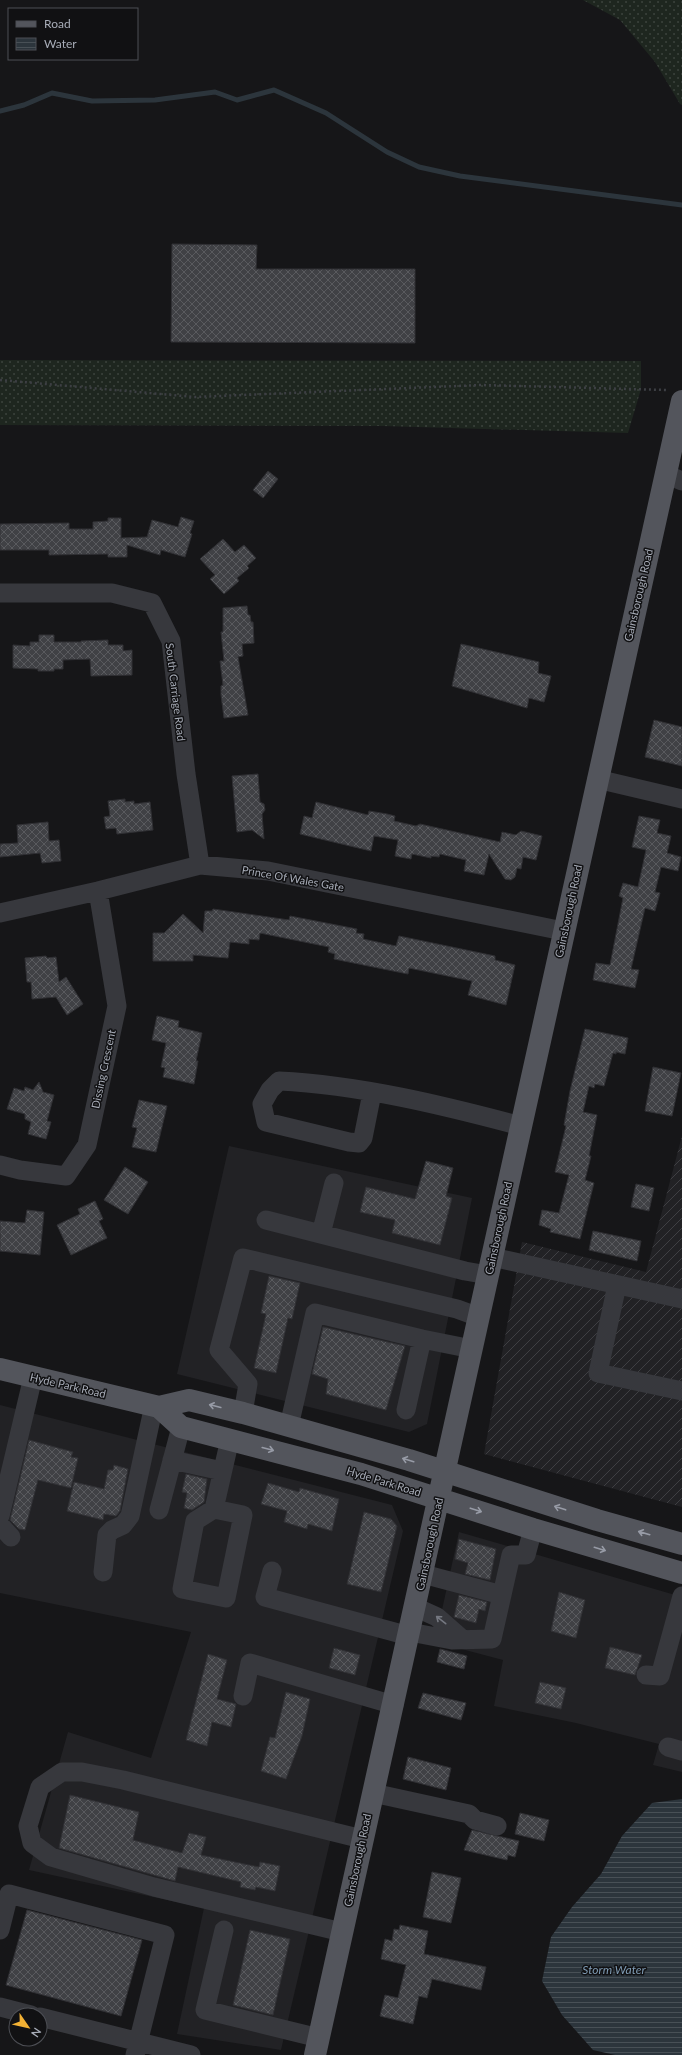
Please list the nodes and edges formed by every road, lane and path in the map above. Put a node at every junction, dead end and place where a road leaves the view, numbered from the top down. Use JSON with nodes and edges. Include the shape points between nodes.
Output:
{"nodes":[{"id":1,"x":0,"y":380,"type":"edge"},
{"id":2,"x":655,"y":390,"type":"dead end"},
{"id":3,"x":682,"y":401,"type":"edge"},
{"id":4,"x":674,"y":478,"type":"edge"},
{"id":5,"x":0,"y":593,"type":"edge"},
{"id":6,"x":597,"y":779,"type":"junction"},
{"id":7,"x":682,"y":799,"type":"edge"},
{"id":8,"x":200,"y":864,"type":"junction"},
{"id":9,"x":98,"y":891,"type":"junction"},
{"id":10,"x":0,"y":913,"type":"edge"},
{"id":11,"x":563,"y":931,"type":"junction"},
{"id":12,"x":372,"y":1093,"type":"junction"},
{"id":13,"x":521,"y":1126,"type":"junction"},
{"id":14,"x":0,"y":1165,"type":"edge"},
{"id":15,"x":334,"y":1183,"type":"dead end"},
{"id":16,"x":266,"y":1220,"type":"dead end"},
{"id":17,"x":321,"y":1234,"type":"junction"},
{"id":18,"x":490,"y":1266,"type":"junction"},
{"id":19,"x":617,"y":1284,"type":"junction"},
{"id":20,"x":682,"y":1299,"type":"edge"},
{"id":21,"x":479,"y":1317,"type":"junction"},
{"id":22,"x":422,"y":1339,"type":"junction"},
{"id":23,"x":472,"y":1348,"type":"junction"},
{"id":24,"x":0,"y":1369,"type":"edge"},
{"id":25,"x":33,"y":1377,"type":"junction"},
{"id":26,"x":682,"y":1391,"type":"edge"},
{"id":27,"x":156,"y":1406,"type":"junction"},
{"id":28,"x":406,"y":1410,"type":"dead end"},
{"id":29,"x":243,"y":1413,"type":"junction"},
{"id":30,"x":181,"y":1426,"type":"junction"},
{"id":31,"x":289,"y":1426,"type":"junction"},
{"id":32,"x":230,"y":1439,"type":"junction"},
{"id":33,"x":172,"y":1460,"type":"junction"},
{"id":34,"x":222,"y":1471,"type":"junction"},
{"id":35,"x":445,"y":1471,"type":"junction"},
{"id":36,"x":439,"y":1498,"type":"junction"},
{"id":37,"x":214,"y":1509,"type":"junction"},
{"id":38,"x":159,"y":1510,"type":"dead end"},
{"id":39,"x":0,"y":1516,"type":"edge"},
{"id":40,"x":533,"y":1529,"type":"junction"},
{"id":41,"x":682,"y":1544,"type":"edge"},
{"id":42,"x":272,"y":1571,"type":"dead end"},
{"id":43,"x":103,"y":1572,"type":"dead end"},
{"id":44,"x":682,"y":1573,"type":"edge"},
{"id":45,"x":423,"y":1574,"type":"junction"},
{"id":46,"x":502,"y":1595,"type":"junction"},
{"id":47,"x":682,"y":1596,"type":"edge"},
{"id":48,"x":415,"y":1607,"type":"junction"},
{"id":49,"x":409,"y":1634,"type":"junction"},
{"id":50,"x":462,"y":1639,"type":"junction"},
{"id":51,"x":646,"y":1674,"type":"dead end"},
{"id":52,"x":243,"y":1696,"type":"dead end"},
{"id":53,"x":394,"y":1705,"type":"junction"},
{"id":54,"x":373,"y":1793,"type":"junction"},
{"id":55,"x":497,"y":1826,"type":"dead end"},
{"id":56,"x":362,"y":1839,"type":"junction"},
{"id":57,"x":0,"y":1930,"type":"edge"},
{"id":58,"x":224,"y":1930,"type":"dead end"},
{"id":59,"x":342,"y":1932,"type":"junction"},
{"id":60,"x":48,"y":2020,"type":"edge"},
{"id":61,"x":317,"y":2047,"type":"edge"},
{"id":62,"x":137,"y":2049,"type":"edge"},
{"id":63,"x":191,"y":2055,"type":"edge"}],
"edges":[{"from":1,"to":2,"type":"path","via":[[195,397],[481,385]]},
{"from":3,"to":4,"type":"main road","name":"Gainsborough Road"},
{"from":4,"to":6,"type":"main road","name":"Gainsborough Road"},
{"from":5,"to":8,"type":"street","name":"South Carriage Road","via":[[112,593],[152,603],[171,641],[186,774]]},
{"from":6,"to":7,"type":"street"},
{"from":6,"to":11,"type":"main road","name":"Gainsborough Road"},
{"from":8,"to":9,"type":"street","name":"Prince Of Wales Gate"},
{"from":8,"to":11,"type":"street","name":"Prince Of Wales Gate","via":[[268,871]]},
{"from":9,"to":10,"type":"street","name":"Prince Of Wales Gate"},
{"from":9,"to":14,"type":"street","name":"Dissing Crescent","via":[[117,1006],[87,1145],[66,1176]]},
{"from":11,"to":13,"type":"main road","name":"Gainsborough Road"},
{"from":12,"to":12,"type":"street","via":[[279,1081],[262,1104],[266,1122],[359,1143],[363,1138]]},
{"from":12,"to":13,"type":"street","via":[[401,1097]]},
{"from":13,"to":18,"type":"main road","name":"Gainsborough Road"},
{"from":15,"to":17,"type":"street"},
{"from":16,"to":17,"type":"street"},
{"from":17,"to":18,"type":"street","via":[[465,1271]]},
{"from":18,"to":19,"type":"street"},
{"from":18,"to":21,"type":"main road","name":"Gainsborough Road"},
{"from":19,"to":20,"type":"street"},
{"from":19,"to":26,"type":"street","via":[[598,1372]]},
{"from":21,"to":23,"type":"main road","name":"Gainsborough Road"},
{"from":21,"to":29,"type":"street","via":[[457,1309],[243,1258],[219,1350],[248,1384]]},
{"from":22,"to":23,"type":"street"},
{"from":22,"to":28,"type":"street"},
{"from":22,"to":31,"type":"street","via":[[315,1313]]},
{"from":23,"to":35,"type":"main road","name":"Gainsborough Road"},
{"from":24,"to":25,"type":"main road","name":"Hyde Park Road"},
{"from":25,"to":27,"type":"main road","name":"Hyde Park Road"},
{"from":25,"to":39,"type":"street"},
{"from":29,"to":27,"type":"main road","name":"Hyde Park Road","one_way":true,"via":[[189,1400]]},
{"from":27,"to":30,"type":"main road","name":"Hyde Park Road"},
{"from":27,"to":43,"type":"street","via":[[130,1516],[123,1525],[107,1535]]},
{"from":29,"to":31,"type":"main road","name":"Hyde Park Road"},
{"from":30,"to":32,"type":"main road","name":"Hyde Park Road"},
{"from":30,"to":33,"type":"street"},
{"from":35,"to":31,"type":"main road","name":"Hyde Park Road","one_way":true},
{"from":32,"to":34,"type":"street"},
{"from":32,"to":36,"type":"main road","name":"Hyde Park Road","one_way":true},
{"from":33,"to":34,"type":"street"},
{"from":33,"to":38,"type":"street"},
{"from":34,"to":37,"type":"street"},
{"from":35,"to":36,"type":"main road","name":"Gainsborough Road"},
{"from":41,"to":35,"type":"main road","name":"Hyde Park Road","one_way":true,"via":[[597,1520]]},
{"from":36,"to":40,"type":"main road","name":"Hyde Park Road","one_way":true},
{"from":36,"to":45,"type":"main road","name":"Gainsborough Road"},
{"from":37,"to":37,"type":"street","via":[[243,1515],[226,1598],[182,1589],[196,1521]]},
{"from":40,"to":44,"type":"main road","name":"Hyde Park Road","one_way":true},
{"from":40,"to":46,"type":"street","via":[[526,1555],[511,1555]]},
{"from":42,"to":49,"type":"street","via":[[265,1597]]},
{"from":45,"to":46,"type":"street"},
{"from":45,"to":48,"type":"main road","name":"Gainsborough Road"},
{"from":46,"to":50,"type":"street","via":[[492,1639]]},
{"from":47,"to":51,"type":"street","via":[[660,1676]]},
{"from":48,"to":49,"type":"main road","name":"Gainsborough Road"},
{"from":50,"to":48,"type":"street","one_way":true,"via":[[437,1617]]},
{"from":49,"to":50,"type":"street"},
{"from":49,"to":53,"type":"main road","name":"Gainsborough Road"},
{"from":52,"to":53,"type":"street","via":[[250,1663]]},
{"from":53,"to":54,"type":"main road","name":"Gainsborough Road"},
{"from":54,"to":55,"type":"street","via":[[470,1814],[475,1820]]},
{"from":54,"to":56,"type":"main road","name":"Gainsborough Road"},
{"from":56,"to":59,"type":"main road","name":"Gainsborough Road"},
{"from":56,"to":59,"type":"street","via":[[82,1772],[62,1772],[40,1787],[28,1826],[32,1843],[51,1857],[154,1887]]},
{"from":57,"to":62,"type":"street","via":[[10,1894],[165,1935]]},
{"from":58,"to":61,"type":"street","via":[[205,2010]]},
{"from":59,"to":61,"type":"main road","name":"Gainsborough Road"},
{"from":60,"to":62,"type":"street"},
{"from":62,"to":63,"type":"street"}]}
